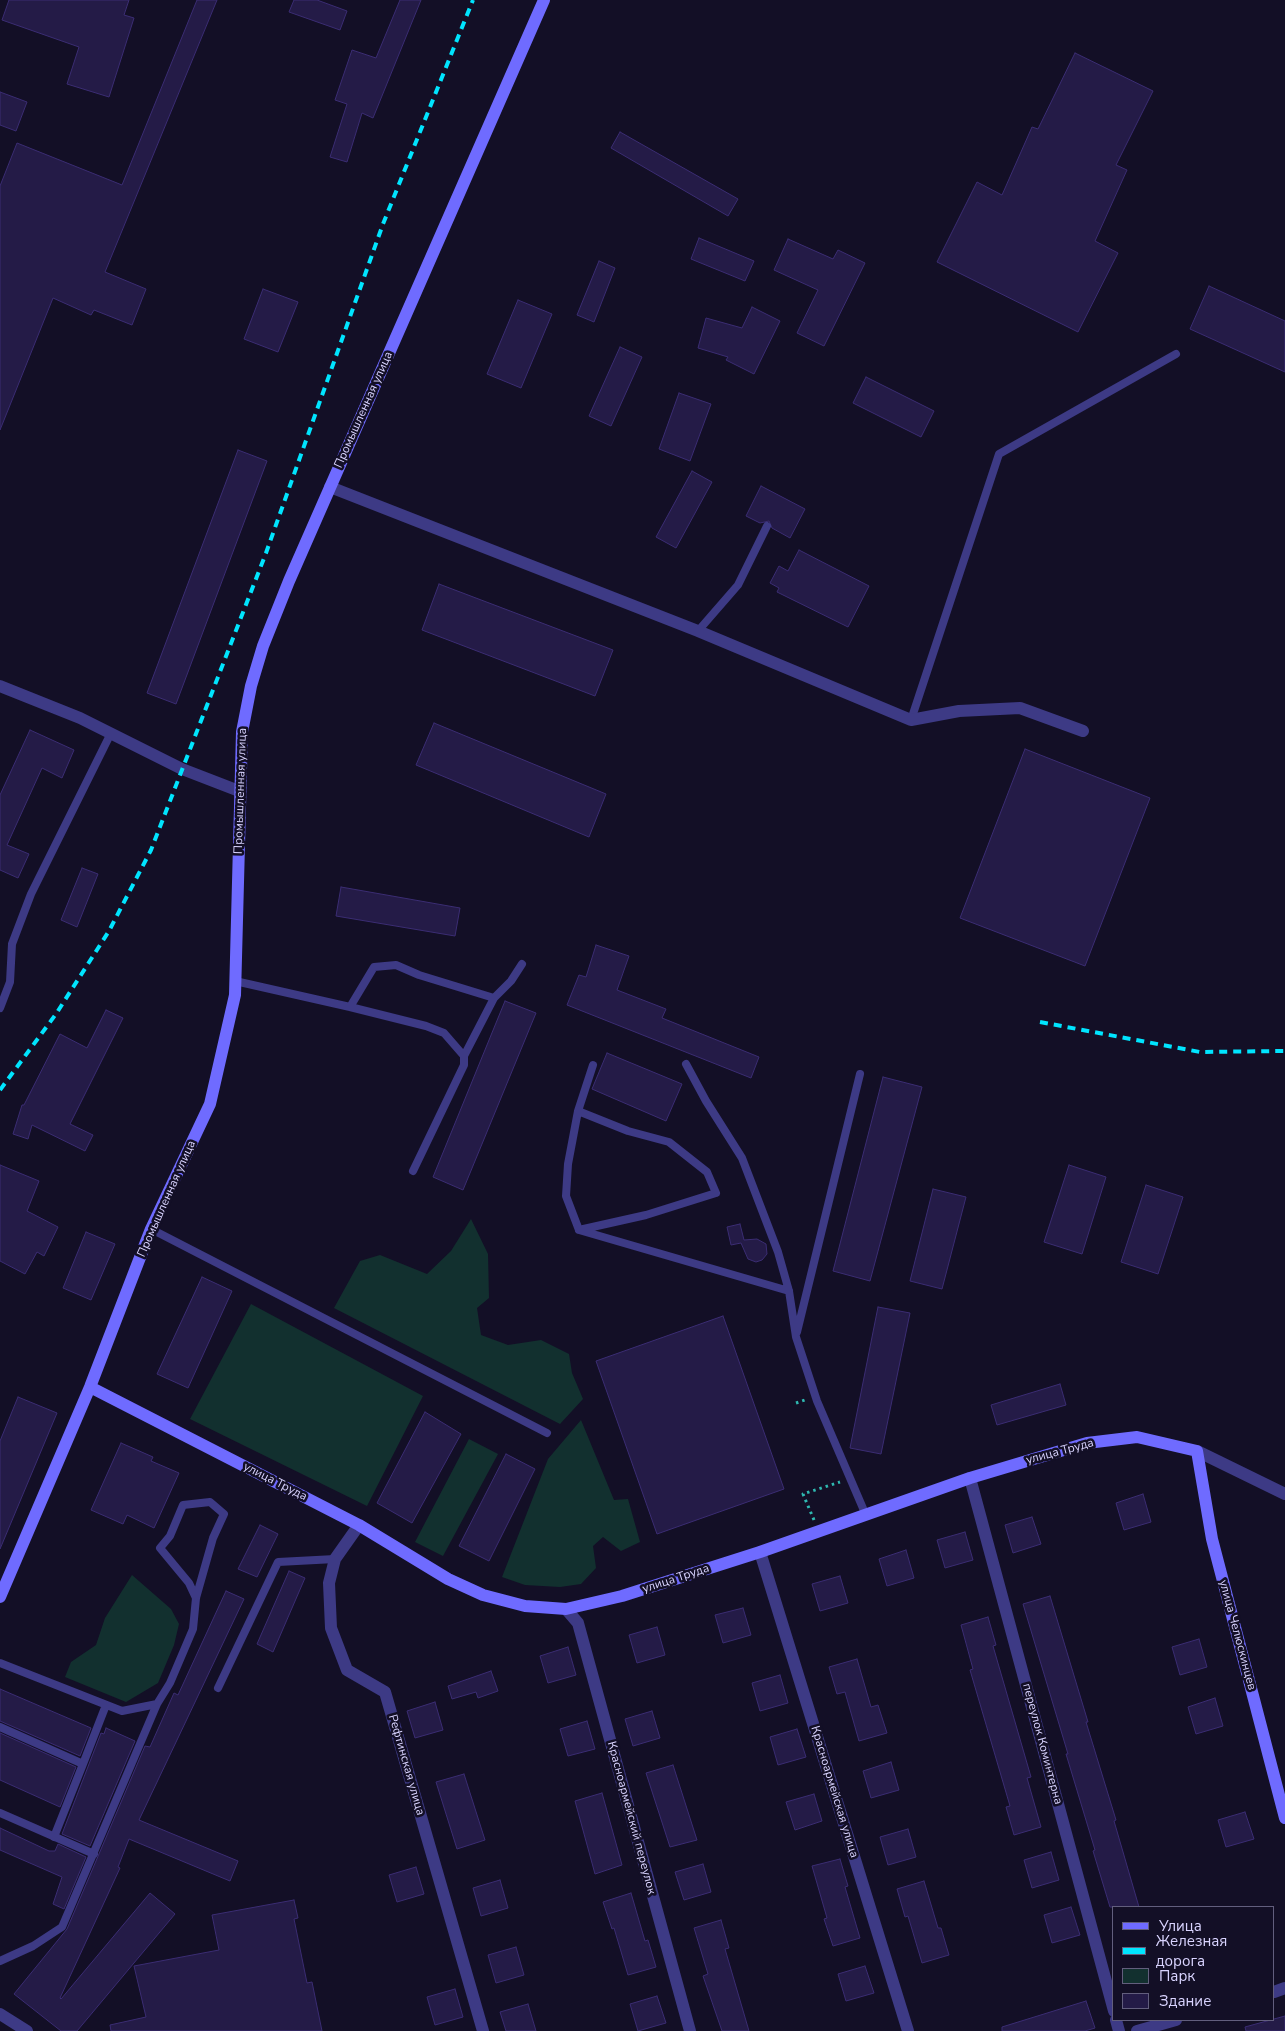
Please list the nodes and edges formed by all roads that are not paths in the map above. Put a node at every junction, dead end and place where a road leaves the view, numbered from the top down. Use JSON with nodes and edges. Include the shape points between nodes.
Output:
{"nodes":[{"id":1,"x":544,"y":0,"type":"edge"},
{"id":2,"x":1176,"y":354,"type":"dead end"},
{"id":3,"x":330,"y":487,"type":"junction"},
{"id":4,"x":767,"y":526,"type":"dead end"},
{"id":5,"x":698,"y":631,"type":"junction"},
{"id":6,"x":0,"y":686,"type":"edge"},
{"id":7,"x":911,"y":720,"type":"junction"},
{"id":8,"x":1083,"y":731,"type":"dead end"},
{"id":9,"x":111,"y":733,"type":"junction"},
{"id":10,"x":239,"y":792,"type":"junction"},
{"id":11,"x":522,"y":964,"type":"dead end"},
{"id":12,"x":235,"y":981,"type":"junction"},
{"id":13,"x":494,"y":998,"type":"junction"},
{"id":14,"x":350,"y":1007,"type":"junction"},
{"id":15,"x":0,"y":1008,"type":"edge"},
{"id":16,"x":464,"y":1056,"type":"junction"},
{"id":17,"x":686,"y":1064,"type":"dead end"},
{"id":18,"x":593,"y":1065,"type":"dead end"},
{"id":19,"x":860,"y":1074,"type":"dead end"},
{"id":20,"x":578,"y":1111,"type":"junction"},
{"id":21,"x":413,"y":1171,"type":"dead end"},
{"id":22,"x":151,"y":1230,"type":"junction"},
{"id":23,"x":578,"y":1230,"type":"junction"},
{"id":24,"x":789,"y":1291,"type":"junction"},
{"id":25,"x":796,"y":1337,"type":"junction"},
{"id":26,"x":90,"y":1387,"type":"junction"},
{"id":27,"x":547,"y":1433,"type":"dead end"},
{"id":28,"x":1197,"y":1451,"type":"junction"},
{"id":29,"x":970,"y":1478,"type":"junction"},
{"id":30,"x":1285,"y":1494,"type":"edge"},
{"id":31,"x":865,"y":1514,"type":"junction"},
{"id":32,"x":359,"y":1525,"type":"junction"},
{"id":33,"x":760,"y":1552,"type":"junction"},
{"id":34,"x":335,"y":1559,"type":"junction"},
{"id":35,"x":0,"y":1597,"type":"edge"},
{"id":36,"x":196,"y":1598,"type":"junction"},
{"id":37,"x":566,"y":1609,"type":"junction"},
{"id":38,"x":0,"y":1663,"type":"edge"},
{"id":39,"x":218,"y":1688,"type":"dead end"},
{"id":40,"x":106,"y":1704,"type":"junction"},
{"id":41,"x":157,"y":1704,"type":"junction"},
{"id":42,"x":0,"y":1727,"type":"edge"},
{"id":43,"x":83,"y":1764,"type":"junction"},
{"id":44,"x":0,"y":1813,"type":"edge"},
{"id":45,"x":1285,"y":1818,"type":"edge"},
{"id":46,"x":54,"y":1836,"type":"junction"},
{"id":47,"x":94,"y":1854,"type":"junction"},
{"id":48,"x":0,"y":1961,"type":"edge"},
{"id":49,"x":1112,"y":2003,"type":"edge"},
{"id":50,"x":0,"y":2014,"type":"edge"},
{"id":51,"x":1172,"y":2021,"type":"edge"},
{"id":52,"x":27,"y":2031,"type":"edge"},
{"id":53,"x":483,"y":2031,"type":"edge"},
{"id":54,"x":690,"y":2031,"type":"edge"},
{"id":55,"x":908,"y":2031,"type":"edge"},
{"id":56,"x":1137,"y":2031,"type":"edge"}],
"edges":[{"from":1,"to":3,"type":"main road","name":"Промышленная улица"},
{"from":2,"to":7,"type":"lane","via":[[999,454]]},
{"from":3,"to":5,"type":"street"},
{"from":3,"to":10,"type":"main road","name":"Промышленная улица","via":[[263,646],[251,686],[242,732]]},
{"from":4,"to":5,"type":"lane","via":[[738,586]]},
{"from":5,"to":7,"type":"street"},
{"from":6,"to":9,"type":"street"},
{"from":7,"to":8,"type":"street","via":[[960,711],[1020,708]]},
{"from":9,"to":10,"type":"street","via":[[182,769]]},
{"from":9,"to":15,"type":"lane","via":[[30,894],[12,944],[10,982]]},
{"from":10,"to":12,"type":"main road","name":"Промышленная улица"},
{"from":11,"to":13,"type":"lane"},
{"from":12,"to":14,"type":"lane"},
{"from":12,"to":22,"type":"main road","name":"Промышленная улица","via":[[235,995],[210,1104]]},
{"from":13,"to":14,"type":"lane","via":[[396,965],[374,967]]},
{"from":13,"to":16,"type":"lane"},
{"from":14,"to":16,"type":"lane","via":[[444,1033]]},
{"from":16,"to":21,"type":"lane","via":[[464,1066]]},
{"from":17,"to":24,"type":"lane","via":[[742,1158],[778,1252]]},
{"from":18,"to":20,"type":"lane"},
{"from":19,"to":25,"type":"lane"},
{"from":20,"to":23,"type":"lane","via":[[566,1196]]},
{"from":20,"to":23,"type":"lane","via":[[628,1131],[669,1142],[708,1172],[716,1193],[646,1215]]},
{"from":22,"to":26,"type":"main road","name":"Промышленная улица"},
{"from":22,"to":27,"type":"lane"},
{"from":23,"to":24,"type":"lane"},
{"from":24,"to":25,"type":"lane"},
{"from":25,"to":31,"type":"lane","via":[[817,1401]]},
{"from":26,"to":32,"type":"main road","name":"улица Труда"},
{"from":26,"to":35,"type":"main road","name":"Промышленная улица"},
{"from":28,"to":29,"type":"main road","name":"улица Труда","via":[[1137,1437],[1087,1443]]},
{"from":28,"to":30,"type":"street","name":"улица Труда"},
{"from":28,"to":45,"type":"main road","name":"улица Челюскинцев","via":[[1212,1539]]},
{"from":29,"to":31,"type":"main road","name":"улица Труда"},
{"from":29,"to":49,"type":"street","name":"переулок Коминтерна"},
{"from":31,"to":33,"type":"main road","name":"улица Труда"},
{"from":32,"to":34,"type":"street","name":"Рефтинская улица"},
{"from":32,"to":37,"type":"main road","name":"улица Труда","via":[[448,1579],[483,1595],[525,1606]]},
{"from":33,"to":37,"type":"main road","name":"улица Труда","via":[[622,1596]]},
{"from":33,"to":55,"type":"street","name":"Красноармейская улица"},
{"from":34,"to":39,"type":"lane","via":[[278,1562]]},
{"from":34,"to":53,"type":"street","name":"Рефтинская улица","via":[[330,1583],[331,1628],[347,1670],[385,1692]]},
{"from":36,"to":36,"type":"lane","via":[[213,1538],[224,1514],[210,1502],[183,1505],[170,1536],[160,1548],[189,1583]]},
{"from":36,"to":41,"type":"lane","via":[[193,1629],[170,1684]]},
{"from":37,"to":54,"type":"street","name":"Красноармейский переулок","via":[[578,1623]]},
{"from":38,"to":40,"type":"lane"},
{"from":40,"to":41,"type":"lane","via":[[122,1710]]},
{"from":40,"to":43,"type":"lane"},
{"from":41,"to":47,"type":"lane"},
{"from":42,"to":43,"type":"lane"},
{"from":43,"to":46,"type":"lane"},
{"from":44,"to":46,"type":"lane"},
{"from":46,"to":47,"type":"lane"},
{"from":47,"to":48,"type":"lane","via":[[62,1927],[33,1946]]},
{"from":50,"to":52,"type":"street"},
{"from":51,"to":56,"type":"street"}]}
